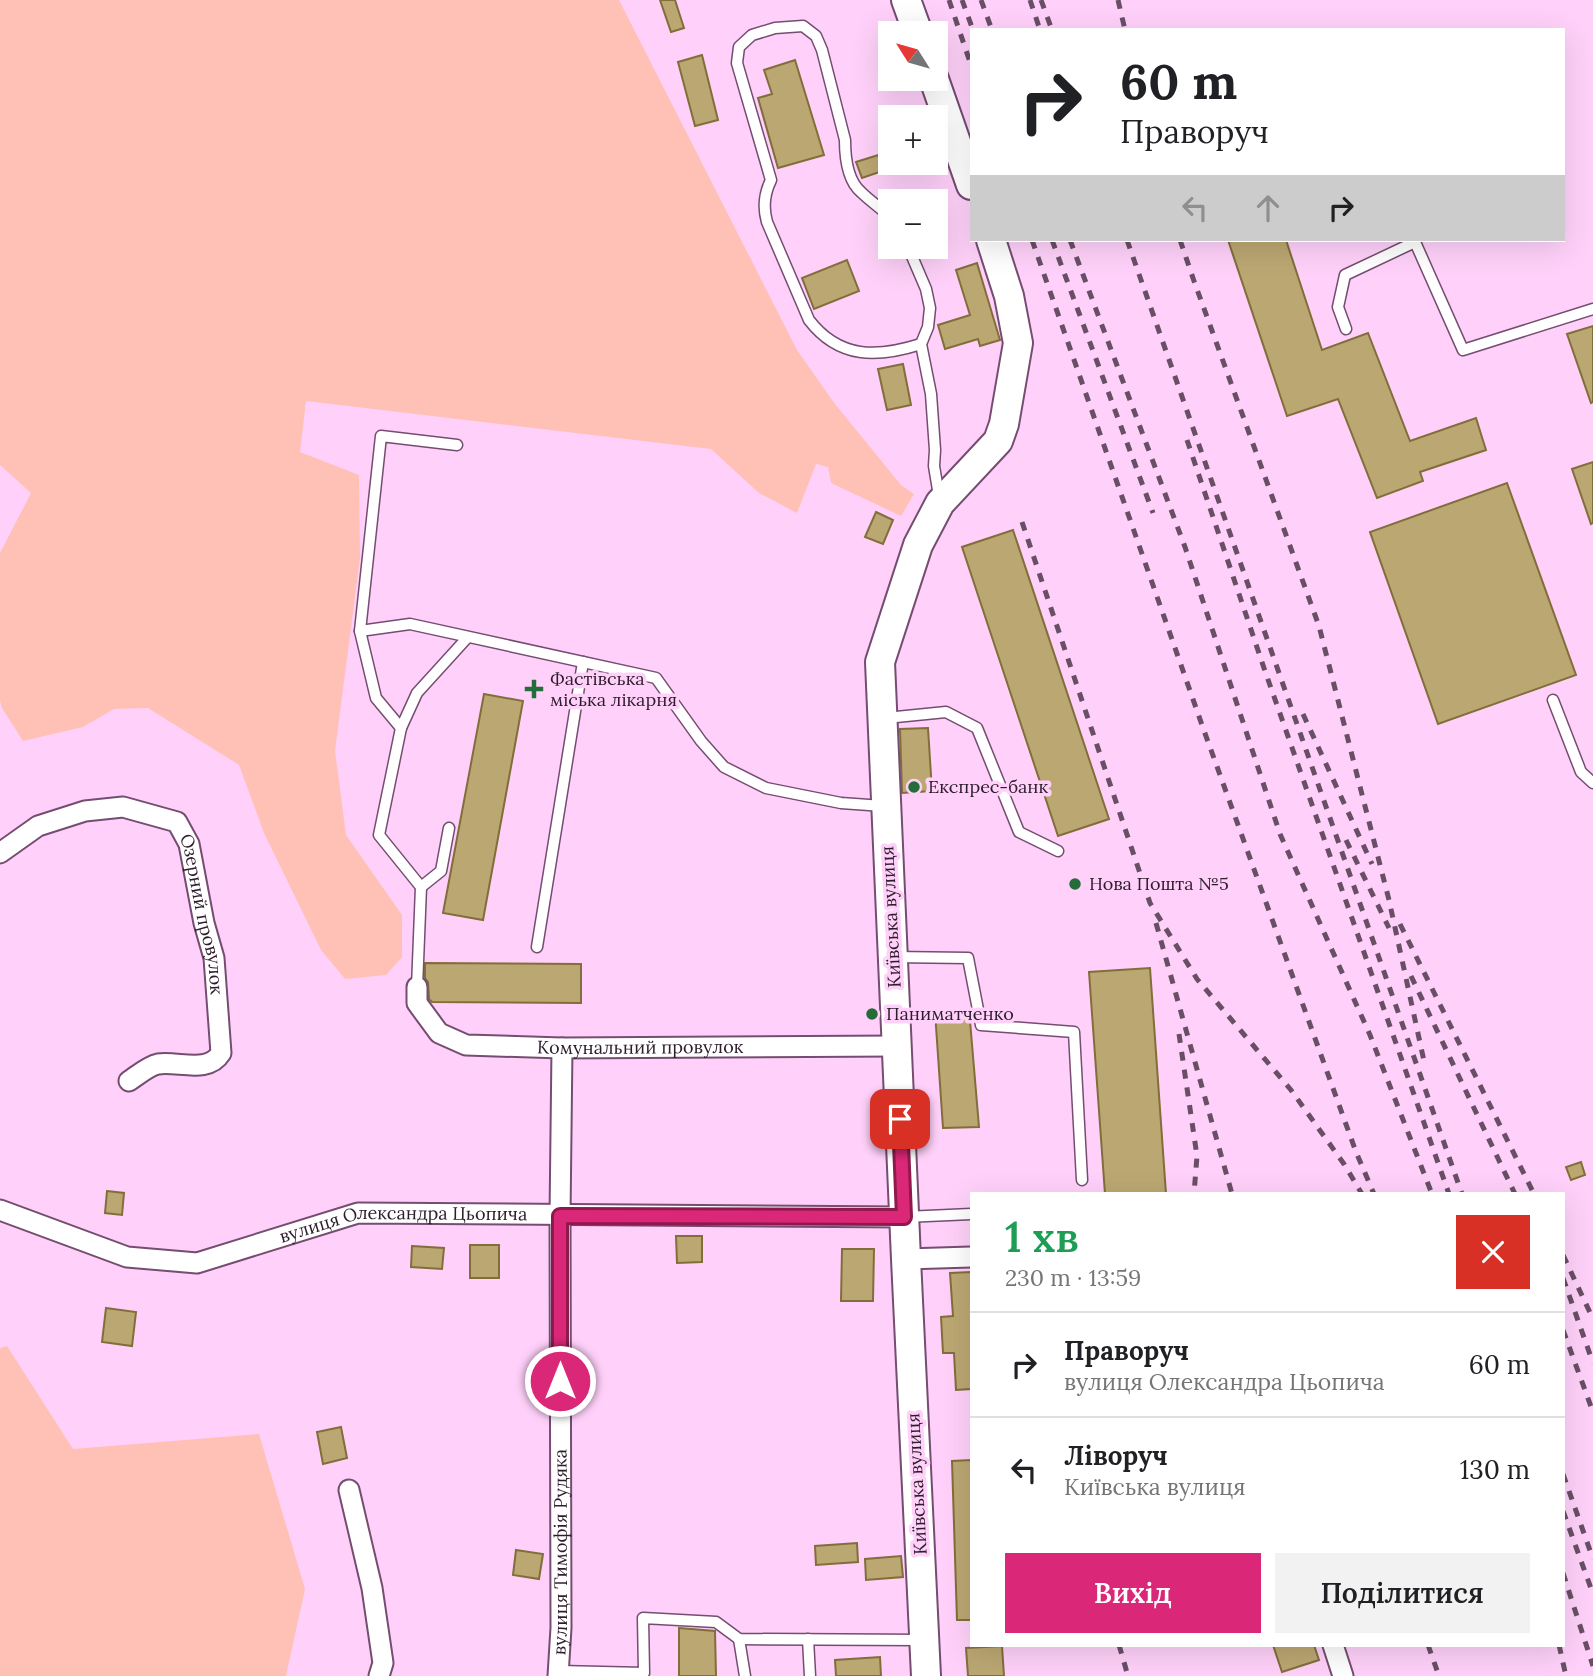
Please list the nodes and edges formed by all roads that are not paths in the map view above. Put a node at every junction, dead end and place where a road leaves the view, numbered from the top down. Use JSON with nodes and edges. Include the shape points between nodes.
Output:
{"nodes":[{"id":1,"x":906,"y":0,"type":"edge"},
{"id":2,"x":914,"y":21,"type":"edge"},
{"id":3,"x":938,"y":91,"type":"edge"},
{"id":4,"x":970,"y":182,"type":"edge"},
{"id":5,"x":878,"y":207,"type":"edge"},
{"id":6,"x":992,"y":242,"type":"edge"},
{"id":7,"x":913,"y":259,"type":"edge"},
{"id":8,"x":1593,"y":309,"type":"edge"},
{"id":9,"x":1346,"y":329,"type":"dead end"},
{"id":10,"x":921,"y":344,"type":"junction"},
{"id":11,"x":457,"y":445,"type":"dead end"},
{"id":12,"x":940,"y":503,"type":"junction"},
{"id":13,"x":360,"y":631,"type":"junction"},
{"id":14,"x":467,"y":638,"type":"junction"},
{"id":15,"x":583,"y":662,"type":"junction"},
{"id":16,"x":1553,"y":701,"type":"dead end"},
{"id":17,"x":882,"y":718,"type":"junction"},
{"id":18,"x":401,"y":728,"type":"junction"},
{"id":19,"x":1593,"y":783,"type":"edge"},
{"id":20,"x":886,"y":806,"type":"junction"},
{"id":21,"x":449,"y":828,"type":"dead end"},
{"id":22,"x":1058,"y":851,"type":"dead end"},
{"id":23,"x":0,"y":853,"type":"edge"},
{"id":24,"x":421,"y":887,"type":"junction"},
{"id":25,"x":537,"y":947,"type":"dead end"},
{"id":26,"x":893,"y":957,"type":"junction"},
{"id":27,"x":417,"y":987,"type":"joint"},
{"id":28,"x":897,"y":1046,"type":"junction"},
{"id":29,"x":562,"y":1048,"type":"junction"},
{"id":30,"x":129,"y":1081,"type":"dead end"},
{"id":31,"x":1082,"y":1180,"type":"dead end"},
{"id":32,"x":0,"y":1210,"type":"edge"},
{"id":33,"x":970,"y":1214,"type":"edge"},
{"id":34,"x":560,"y":1216,"type":"junction"},
{"id":35,"x":904,"y":1217,"type":"junction"},
{"id":36,"x":970,"y":1258,"type":"edge"},
{"id":37,"x":906,"y":1259,"type":"junction"},
{"id":38,"x":349,"y":1490,"type":"dead end"},
{"id":39,"x":739,"y":1639,"type":"junction"},
{"id":40,"x":808,"y":1639,"type":"junction"},
{"id":41,"x":924,"y":1640,"type":"junction"},
{"id":42,"x":1334,"y":1647,"type":"edge"},
{"id":43,"x":559,"y":1673,"type":"edge"},
{"id":44,"x":379,"y":1676,"type":"edge"},
{"id":45,"x":745,"y":1676,"type":"edge"},
{"id":46,"x":810,"y":1676,"type":"edge"},
{"id":47,"x":926,"y":1676,"type":"edge"},
{"id":48,"x":1343,"y":1676,"type":"edge"}],
"edges":[{"from":1,"to":2,"type":"main road"},
{"from":3,"to":4,"type":"main road"},
{"from":5,"to":10,"type":"lane","via":[[859,191],[849,174],[845,141],[817,36],[803,26],[752,35],[739,47],[737,63],[771,180],[764,210],[809,320],[832,342],[861,354],[898,352]]},
{"from":6,"to":12,"type":"main road","name":"Київська вулиця","via":[[1018,343],[1004,424],[998,441]]},
{"from":7,"to":10,"type":"lane","via":[[930,308]]},
{"from":8,"to":9,"type":"lane","via":[[1463,349],[1415,242],[1345,275],[1338,307]]},
{"from":10,"to":12,"type":"lane","via":[[931,394]]},
{"from":11,"to":13,"type":"lane","via":[[381,436]]},
{"from":12,"to":17,"type":"main road","name":"Київська вулиця","via":[[918,545],[880,663]]},
{"from":13,"to":14,"type":"lane","via":[[410,624]]},
{"from":13,"to":18,"type":"lane","via":[[376,698]]},
{"from":14,"to":15,"type":"lane"},
{"from":14,"to":18,"type":"lane","via":[[417,693]]},
{"from":15,"to":20,"type":"lane","via":[[656,678],[724,768],[766,788],[841,803]]},
{"from":15,"to":25,"type":"lane"},
{"from":16,"to":19,"type":"lane","via":[[1581,772]]},
{"from":17,"to":20,"type":"main road","name":"Київська вулиця"},
{"from":17,"to":22,"type":"lane","via":[[946,712],[977,729],[1019,832]]},
{"from":18,"to":24,"type":"lane","via":[[379,835]]},
{"from":20,"to":26,"type":"main road","name":"Київська вулиця"},
{"from":21,"to":24,"type":"lane","via":[[441,871]]},
{"from":23,"to":30,"type":"street","name":"Озерний провулок","via":[[38,826],[85,811],[123,807],[177,822],[189,844],[214,958],[221,1053],[207,1065],[155,1064]]},
{"from":24,"to":27,"type":"lane"},
{"from":26,"to":28,"type":"main road","name":"Київська вулиця"},
{"from":26,"to":31,"type":"lane","via":[[968,958],[981,1025],[1074,1032]]},
{"from":27,"to":29,"type":"street","name":"Комунальний провулок","via":[[417,1003],[439,1033],[466,1045]]},
{"from":28,"to":29,"type":"street","name":"Комунальний провулок"},
{"from":28,"to":35,"type":"main road","name":"Київська вулиця"},
{"from":29,"to":34,"type":"street","name":"вулиця Тимофія Рудяка"},
{"from":32,"to":34,"type":"street","name":"вулиця Олександра Цьопича","via":[[127,1256],[197,1263],[358,1213]]},
{"from":33,"to":35,"type":"lane"},
{"from":34,"to":35,"type":"street","name":"вулиця Олександра Цьопича"},
{"from":34,"to":43,"type":"street","name":"вулиця Тимофія Рудяка"},
{"from":35,"to":37,"type":"main road","name":"Київська вулиця"},
{"from":36,"to":37,"type":"street"},
{"from":37,"to":41,"type":"main road","name":"Київська вулиця"},
{"from":38,"to":44,"type":"street","via":[[372,1588],[383,1663]]},
{"from":39,"to":40,"type":"lane"},
{"from":39,"to":43,"type":"lane","via":[[716,1622],[643,1618],[644,1673]]},
{"from":39,"to":45,"type":"lane"},
{"from":40,"to":41,"type":"lane"},
{"from":40,"to":46,"type":"lane"},
{"from":41,"to":47,"type":"main road","name":"Київська вулиця"},
{"from":42,"to":48,"type":"street"}]}
